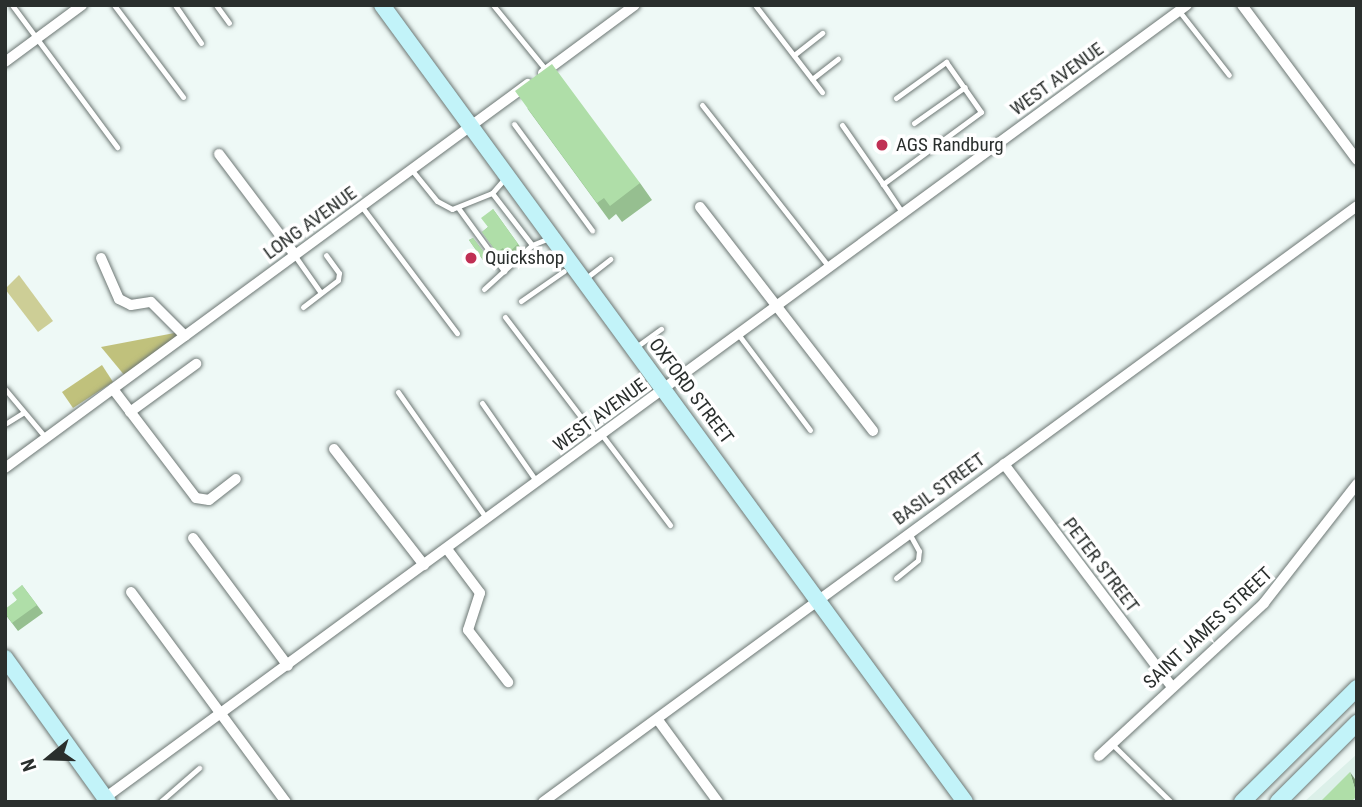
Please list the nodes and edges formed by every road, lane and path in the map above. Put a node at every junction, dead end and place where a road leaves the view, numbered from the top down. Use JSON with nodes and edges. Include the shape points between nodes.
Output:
{"nodes":[{"id":1,"x":12,"y":5,"type":"edge"},
{"id":2,"x":114,"y":5,"type":"edge"},
{"id":3,"x":175,"y":5,"type":"edge"},
{"id":4,"x":216,"y":5,"type":"edge"},
{"id":5,"x":382,"y":5,"type":"edge"},
{"id":6,"x":493,"y":5,"type":"edge"},
{"id":7,"x":635,"y":5,"type":"edge"},
{"id":8,"x":755,"y":5,"type":"edge"},
{"id":9,"x":1242,"y":5,"type":"edge"},
{"id":10,"x":81,"y":6,"type":"edge"},
{"id":11,"x":1183,"y":8,"type":"edge"},
{"id":12,"x":229,"y":23,"type":"dead end"},
{"id":13,"x":822,"y":33,"type":"dead end"},
{"id":14,"x":37,"y":38,"type":"junction"},
{"id":15,"x":201,"y":43,"type":"dead end"},
{"id":16,"x":794,"y":55,"type":"junction"},
{"id":17,"x":838,"y":59,"type":"dead end"},
{"id":18,"x":5,"y":62,"type":"edge"},
{"id":19,"x":546,"y":70,"type":"junction"},
{"id":20,"x":1229,"y":75,"type":"dead end"},
{"id":21,"x":812,"y":79,"type":"junction"},
{"id":22,"x":965,"y":87,"type":"junction"},
{"id":23,"x":822,"y":92,"type":"dead end"},
{"id":24,"x":183,"y":97,"type":"dead end"},
{"id":25,"x":896,"y":98,"type":"dead end"},
{"id":26,"x":702,"y":105,"type":"dead end"},
{"id":27,"x":914,"y":123,"type":"dead end"},
{"id":28,"x":514,"y":124,"type":"dead end"},
{"id":29,"x":842,"y":125,"type":"dead end"},
{"id":30,"x":471,"y":127,"type":"junction"},
{"id":31,"x":117,"y":147,"type":"dead end"},
{"id":32,"x":219,"y":154,"type":"dead end"},
{"id":33,"x":1357,"y":160,"type":"edge"},
{"id":34,"x":411,"y":169,"type":"junction"},
{"id":35,"x":506,"y":176,"type":"junction"},
{"id":36,"x":883,"y":184,"type":"junction"},
{"id":37,"x":492,"y":193,"type":"junction"},
{"id":38,"x":362,"y":206,"type":"junction"},
{"id":39,"x":1357,"y":206,"type":"edge"},
{"id":40,"x":700,"y":208,"type":"dead end"},
{"id":41,"x":459,"y":209,"type":"junction"},
{"id":42,"x":903,"y":214,"type":"junction"},
{"id":43,"x":592,"y":230,"type":"dead end"},
{"id":44,"x":552,"y":237,"type":"junction"},
{"id":45,"x":532,"y":245,"type":"junction"},
{"id":46,"x":326,"y":255,"type":"dead end"},
{"id":47,"x":295,"y":256,"type":"junction"},
{"id":48,"x":101,"y":258,"type":"dead end"},
{"id":49,"x":610,"y":259,"type":"dead end"},
{"id":50,"x":829,"y":267,"type":"junction"},
{"id":51,"x":504,"y":271,"type":"junction"},
{"id":52,"x":564,"y":271,"type":"dead end"},
{"id":53,"x":584,"y":280,"type":"junction"},
{"id":54,"x":484,"y":289,"type":"dead end"},
{"id":55,"x":321,"y":293,"type":"junction"},
{"id":56,"x":521,"y":302,"type":"dead end"},
{"id":57,"x":777,"y":306,"type":"junction"},
{"id":58,"x":303,"y":307,"type":"dead end"},
{"id":59,"x":505,"y":317,"type":"dead end"},
{"id":60,"x":661,"y":329,"type":"dead end"},
{"id":61,"x":457,"y":333,"type":"dead end"},
{"id":62,"x":738,"y":334,"type":"junction"},
{"id":63,"x":185,"y":336,"type":"junction"},
{"id":64,"x":634,"y":349,"type":"junction"},
{"id":65,"x":196,"y":364,"type":"dead end"},
{"id":66,"x":5,"y":389,"type":"edge"},
{"id":67,"x":113,"y":389,"type":"junction"},
{"id":68,"x":663,"y":390,"type":"junction"},
{"id":69,"x":398,"y":393,"type":"dead end"},
{"id":70,"x":482,"y":403,"type":"dead end"},
{"id":71,"x":24,"y":412,"type":"junction"},
{"id":72,"x":130,"y":412,"type":"junction"},
{"id":73,"x":5,"y":424,"type":"edge"},
{"id":74,"x":810,"y":430,"type":"dead end"},
{"id":75,"x":873,"y":431,"type":"dead end"},
{"id":76,"x":600,"y":436,"type":"junction"},
{"id":77,"x":46,"y":438,"type":"junction"},
{"id":78,"x":334,"y":449,"type":"dead end"},
{"id":79,"x":1004,"y":464,"type":"junction"},
{"id":80,"x":5,"y":468,"type":"edge"},
{"id":81,"x":236,"y":479,"type":"dead end"},
{"id":82,"x":537,"y":482,"type":"junction"},
{"id":83,"x":1357,"y":484,"type":"edge"},
{"id":84,"x":487,"y":519,"type":"junction"},
{"id":85,"x":670,"y":525,"type":"dead end"},
{"id":86,"x":909,"y":533,"type":"junction"},
{"id":87,"x":193,"y":538,"type":"dead end"},
{"id":88,"x":447,"y":549,"type":"junction"},
{"id":89,"x":425,"y":565,"type":"junction"},
{"id":90,"x":896,"y":578,"type":"dead end"},
{"id":91,"x":131,"y":592,"type":"dead end"},
{"id":92,"x":819,"y":600,"type":"junction"},
{"id":93,"x":5,"y":658,"type":"edge"},
{"id":94,"x":288,"y":666,"type":"junction"},
{"id":95,"x":508,"y":682,"type":"dead end"},
{"id":96,"x":1171,"y":686,"type":"junction"},
{"id":97,"x":1357,"y":688,"type":"edge"},
{"id":98,"x":220,"y":715,"type":"junction"},
{"id":99,"x":658,"y":720,"type":"junction"},
{"id":100,"x":1357,"y":723,"type":"edge"},
{"id":101,"x":1112,"y":744,"type":"junction"},
{"id":102,"x":1099,"y":756,"type":"dead end"},
{"id":103,"x":199,"y":768,"type":"dead end"},
{"id":104,"x":108,"y":800,"type":"edge"},
{"id":105,"x":160,"y":802,"type":"edge"},
{"id":106,"x":286,"y":802,"type":"edge"},
{"id":107,"x":543,"y":802,"type":"edge"},
{"id":108,"x":718,"y":802,"type":"edge"},
{"id":109,"x":965,"y":802,"type":"edge"},
{"id":110,"x":1171,"y":802,"type":"edge"},
{"id":111,"x":1242,"y":802,"type":"edge"},
{"id":112,"x":1278,"y":802,"type":"edge"}],
"edges":[{"from":1,"to":14,"type":"lane"},
{"from":2,"to":24,"type":"lane"},
{"from":3,"to":15,"type":"lane"},
{"from":4,"to":12,"type":"lane"},
{"from":5,"to":30,"type":"street","name":"OXFORD STREET"},
{"from":6,"to":19,"type":"lane"},
{"from":7,"to":19,"type":"street","name":"LONG AVENUE"},
{"from":8,"to":16,"type":"lane"},
{"from":9,"to":33,"type":"street"},
{"from":10,"to":14,"type":"street"},
{"from":11,"to":20,"type":"lane"},
{"from":11,"to":42,"type":"street","name":"WEST AVENUE"},
{"from":13,"to":16,"type":"lane"},
{"from":14,"to":18,"type":"street"},
{"from":14,"to":31,"type":"lane"},
{"from":16,"to":21,"type":"lane"},
{"from":17,"to":21,"type":"lane"},
{"from":19,"to":30,"type":"street","name":"LONG AVENUE"},
{"from":21,"to":23,"type":"lane"},
{"from":22,"to":25,"type":"lane","via":[[946,62]]},
{"from":22,"to":27,"type":"lane"},
{"from":22,"to":36,"type":"lane","via":[[981,109],[979,116]]},
{"from":26,"to":50,"type":"lane"},
{"from":28,"to":43,"type":"lane"},
{"from":29,"to":36,"type":"lane"},
{"from":30,"to":34,"type":"street","name":"LONG AVENUE"},
{"from":30,"to":35,"type":"street","name":"OXFORD STREET"},
{"from":32,"to":47,"type":"street"},
{"from":34,"to":38,"type":"street","name":"LONG AVENUE"},
{"from":34,"to":41,"type":"lane","via":[[444,206]]},
{"from":35,"to":37,"type":"lane"},
{"from":35,"to":44,"type":"street","name":"OXFORD STREET"},
{"from":36,"to":42,"type":"lane"},
{"from":37,"to":41,"type":"lane"},
{"from":37,"to":45,"type":"lane"},
{"from":38,"to":47,"type":"street","name":"LONG AVENUE"},
{"from":38,"to":61,"type":"lane"},
{"from":39,"to":79,"type":"street","name":"BASIL STREET"},
{"from":40,"to":57,"type":"street"},
{"from":41,"to":51,"type":"lane"},
{"from":42,"to":50,"type":"street","name":"WEST AVENUE"},
{"from":44,"to":45,"type":"lane"},
{"from":44,"to":53,"type":"street","name":"OXFORD STREET"},
{"from":45,"to":51,"type":"lane"},
{"from":46,"to":55,"type":"lane","via":[[340,277]]},
{"from":47,"to":55,"type":"lane"},
{"from":47,"to":63,"type":"street","name":"LONG AVENUE"},
{"from":48,"to":63,"type":"street","via":[[119,299],[158,306]]},
{"from":49,"to":53,"type":"lane"},
{"from":50,"to":57,"type":"street","name":"WEST AVENUE"},
{"from":51,"to":54,"type":"lane"},
{"from":52,"to":56,"type":"lane"},
{"from":53,"to":64,"type":"street","name":"OXFORD STREET"},
{"from":55,"to":58,"type":"lane"},
{"from":57,"to":62,"type":"street","name":"WEST AVENUE"},
{"from":57,"to":75,"type":"street"},
{"from":59,"to":76,"type":"lane"},
{"from":60,"to":64,"type":"lane"},
{"from":62,"to":68,"type":"street","name":"WEST AVENUE"},
{"from":62,"to":74,"type":"lane"},
{"from":63,"to":67,"type":"street","name":"LONG AVENUE"},
{"from":64,"to":68,"type":"street","name":"OXFORD STREET"},
{"from":65,"to":72,"type":"street"},
{"from":66,"to":71,"type":"lane"},
{"from":67,"to":72,"type":"street"},
{"from":67,"to":77,"type":"street","name":"LONG AVENUE"},
{"from":68,"to":76,"type":"street","name":"WEST AVENUE"},
{"from":68,"to":92,"type":"street","name":"OXFORD STREET"},
{"from":69,"to":84,"type":"lane"},
{"from":70,"to":82,"type":"lane"},
{"from":71,"to":73,"type":"lane"},
{"from":71,"to":77,"type":"lane"},
{"from":72,"to":81,"type":"street","via":[[196,498],[209,500]]},
{"from":76,"to":82,"type":"street","name":"WEST AVENUE"},
{"from":76,"to":85,"type":"lane"},
{"from":77,"to":80,"type":"street","name":"LONG AVENUE"},
{"from":78,"to":89,"type":"street"},
{"from":79,"to":86,"type":"street","name":"BASIL STREET"},
{"from":79,"to":96,"type":"street","name":"PETER STREET"},
{"from":82,"to":84,"type":"street","name":"WEST AVENUE"},
{"from":83,"to":96,"type":"street","name":"SAINT JAMES STREET","via":[[1264,603]]},
{"from":84,"to":88,"type":"street","name":"WEST AVENUE"},
{"from":86,"to":90,"type":"lane","via":[[919,551],[918,560]]},
{"from":86,"to":92,"type":"street","name":"BASIL STREET"},
{"from":87,"to":94,"type":"street"},
{"from":88,"to":89,"type":"street","name":"WEST AVENUE"},
{"from":88,"to":95,"type":"street","via":[[480,593],[468,630]]},
{"from":89,"to":94,"type":"street","name":"WEST AVENUE"},
{"from":91,"to":98,"type":"street"},
{"from":92,"to":99,"type":"street","name":"BASIL STREET"},
{"from":92,"to":109,"type":"street","name":"OXFORD STREET"},
{"from":93,"to":104,"type":"street"},
{"from":94,"to":98,"type":"street","name":"WEST AVENUE"},
{"from":96,"to":101,"type":"street","name":"SAINT JAMES STREET"},
{"from":97,"to":111,"type":"street"},
{"from":98,"to":104,"type":"street","name":"WEST AVENUE"},
{"from":98,"to":106,"type":"street"},
{"from":99,"to":107,"type":"street","name":"BASIL STREET"},
{"from":99,"to":108,"type":"street"},
{"from":100,"to":112,"type":"street"},
{"from":101,"to":102,"type":"street","name":"SAINT JAMES STREET"},
{"from":101,"to":110,"type":"lane"},
{"from":103,"to":105,"type":"lane"}]}
